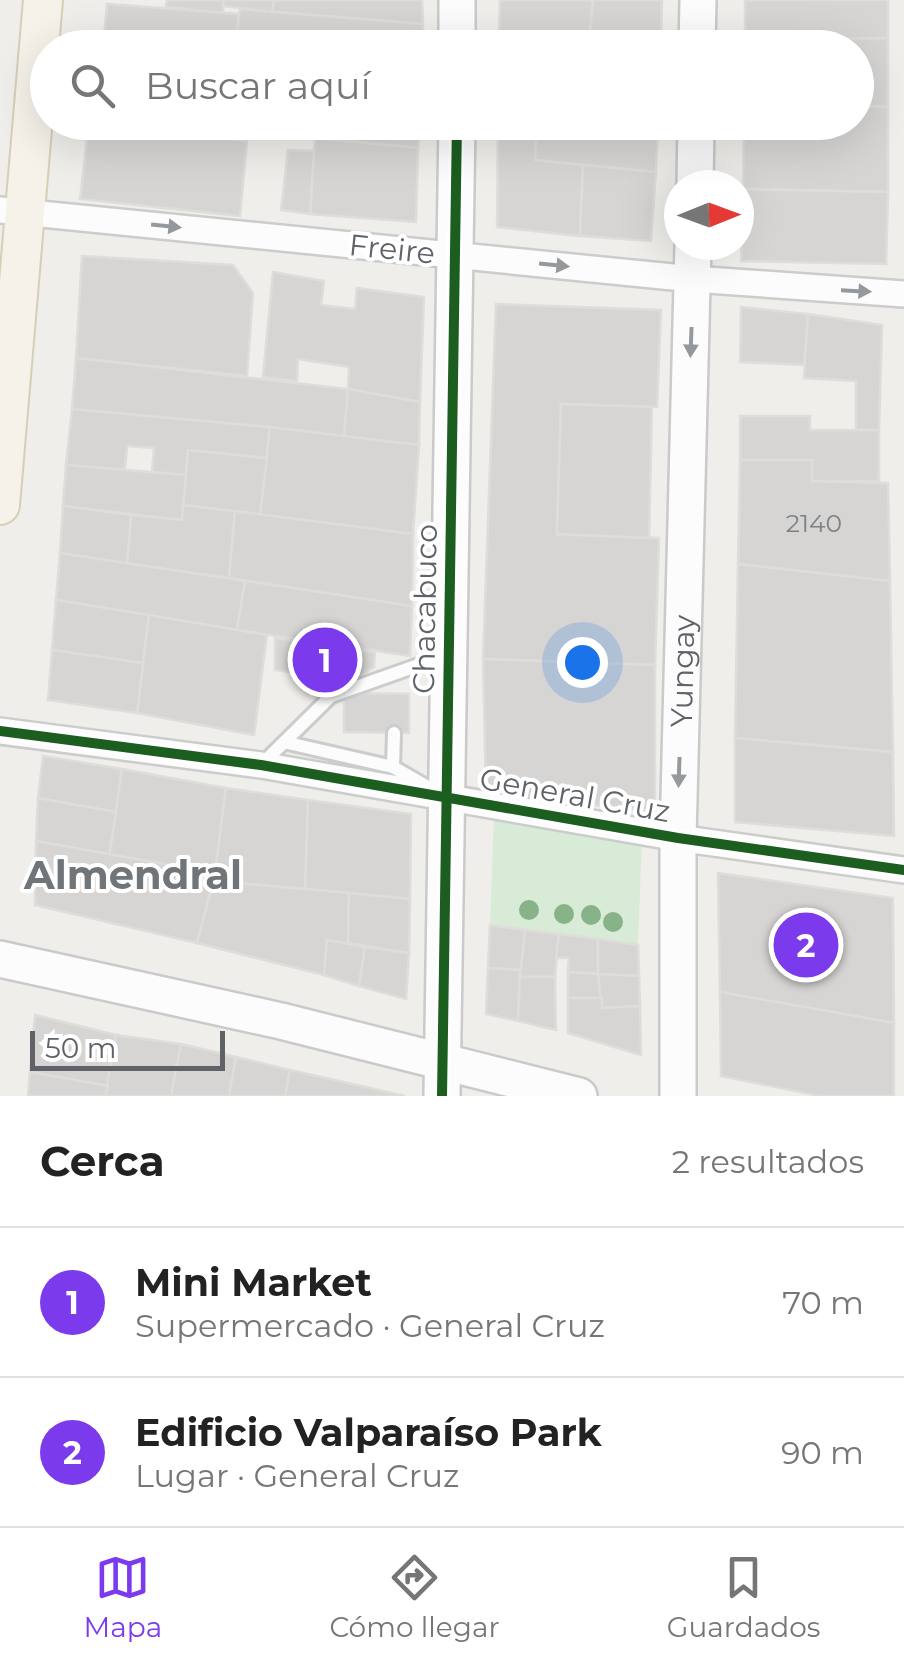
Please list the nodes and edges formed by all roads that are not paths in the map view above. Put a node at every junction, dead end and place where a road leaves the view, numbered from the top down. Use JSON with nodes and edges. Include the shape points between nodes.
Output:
{"nodes":[{"id":1,"x":44,"y":0,"type":"edge"},
{"id":2,"x":457,"y":0,"type":"edge"},
{"id":3,"x":698,"y":0,"type":"edge"},
{"id":4,"x":40,"y":30,"type":"edge"},
{"id":5,"x":457,"y":30,"type":"edge"},
{"id":6,"x":697,"y":30,"type":"edge"},
{"id":7,"x":30,"y":95,"type":"edge"},
{"id":8,"x":457,"y":140,"type":"edge"},
{"id":9,"x":695,"y":140,"type":"edge"},
{"id":10,"x":694,"y":170,"type":"edge"},
{"id":11,"x":13,"y":211,"type":"edge"},
{"id":12,"x":457,"y":255,"type":"junction"},
{"id":13,"x":693,"y":262,"type":"edge"},
{"id":14,"x":904,"y":294,"type":"edge"},
{"id":15,"x":16,"y":304,"type":"junction"},
{"id":16,"x":0,"y":344,"type":"edge"},
{"id":17,"x":0,"y":505,"type":"edge"},
{"id":18,"x":449,"y":654,"type":"junction"},
{"id":19,"x":396,"y":675,"type":"junction"},
{"id":20,"x":395,"y":694,"type":"dead end"},
{"id":21,"x":0,"y":731,"type":"edge"},
{"id":22,"x":394,"y":733,"type":"dead end"},
{"id":23,"x":288,"y":744,"type":"junction"},
{"id":24,"x":261,"y":765,"type":"junction"},
{"id":25,"x":393,"y":767,"type":"junction"},
{"id":26,"x":445,"y":798,"type":"junction"},
{"id":27,"x":678,"y":838,"type":"junction"},
{"id":28,"x":904,"y":870,"type":"edge"},
{"id":29,"x":0,"y":959,"type":"edge"},
{"id":30,"x":443,"y":1081,"type":"edge"},
{"id":31,"x":579,"y":1096,"type":"edge"},
{"id":32,"x":678,"y":1096,"type":"edge"}],
"edges":[{"from":1,"to":4,"type":"main road"},
{"from":2,"to":5,"type":"street"},
{"from":3,"to":6,"type":"street"},
{"from":7,"to":11,"type":"main road"},
{"from":8,"to":12,"type":"street","name":"Chacabuco"},
{"from":9,"to":10,"type":"street"},
{"from":11,"to":12,"type":"street","name":"Freire","one_way":true},
{"from":11,"to":15,"type":"main road"},
{"from":12,"to":13,"type":"street","name":"Freire","one_way":true},
{"from":12,"to":18,"type":"street","name":"Chacabuco"},
{"from":13,"to":14,"type":"street","name":"Freire","one_way":true},
{"from":13,"to":27,"type":"street","name":"Yungay","one_way":true},
{"from":15,"to":16,"type":"street"},
{"from":15,"to":17,"type":"main road"},
{"from":18,"to":19,"type":"lane"},
{"from":18,"to":26,"type":"street","name":"Chacabuco"},
{"from":19,"to":20,"type":"lane"},
{"from":19,"to":23,"type":"lane","via":[[331,696]]},
{"from":21,"to":24,"type":"street","name":"General Cruz"},
{"from":22,"to":25,"type":"lane"},
{"from":23,"to":24,"type":"lane"},
{"from":23,"to":25,"type":"lane"},
{"from":24,"to":26,"type":"street","name":"General Cruz"},
{"from":25,"to":26,"type":"lane"},
{"from":26,"to":27,"type":"street","name":"General Cruz"},
{"from":26,"to":30,"type":"street","name":"Chacabuco"},
{"from":27,"to":28,"type":"street","name":"General Cruz"},
{"from":27,"to":32,"type":"street","name":"Yungay"},
{"from":29,"to":30,"type":"street","via":[[281,1021]]},
{"from":30,"to":31,"type":"street"}]}
